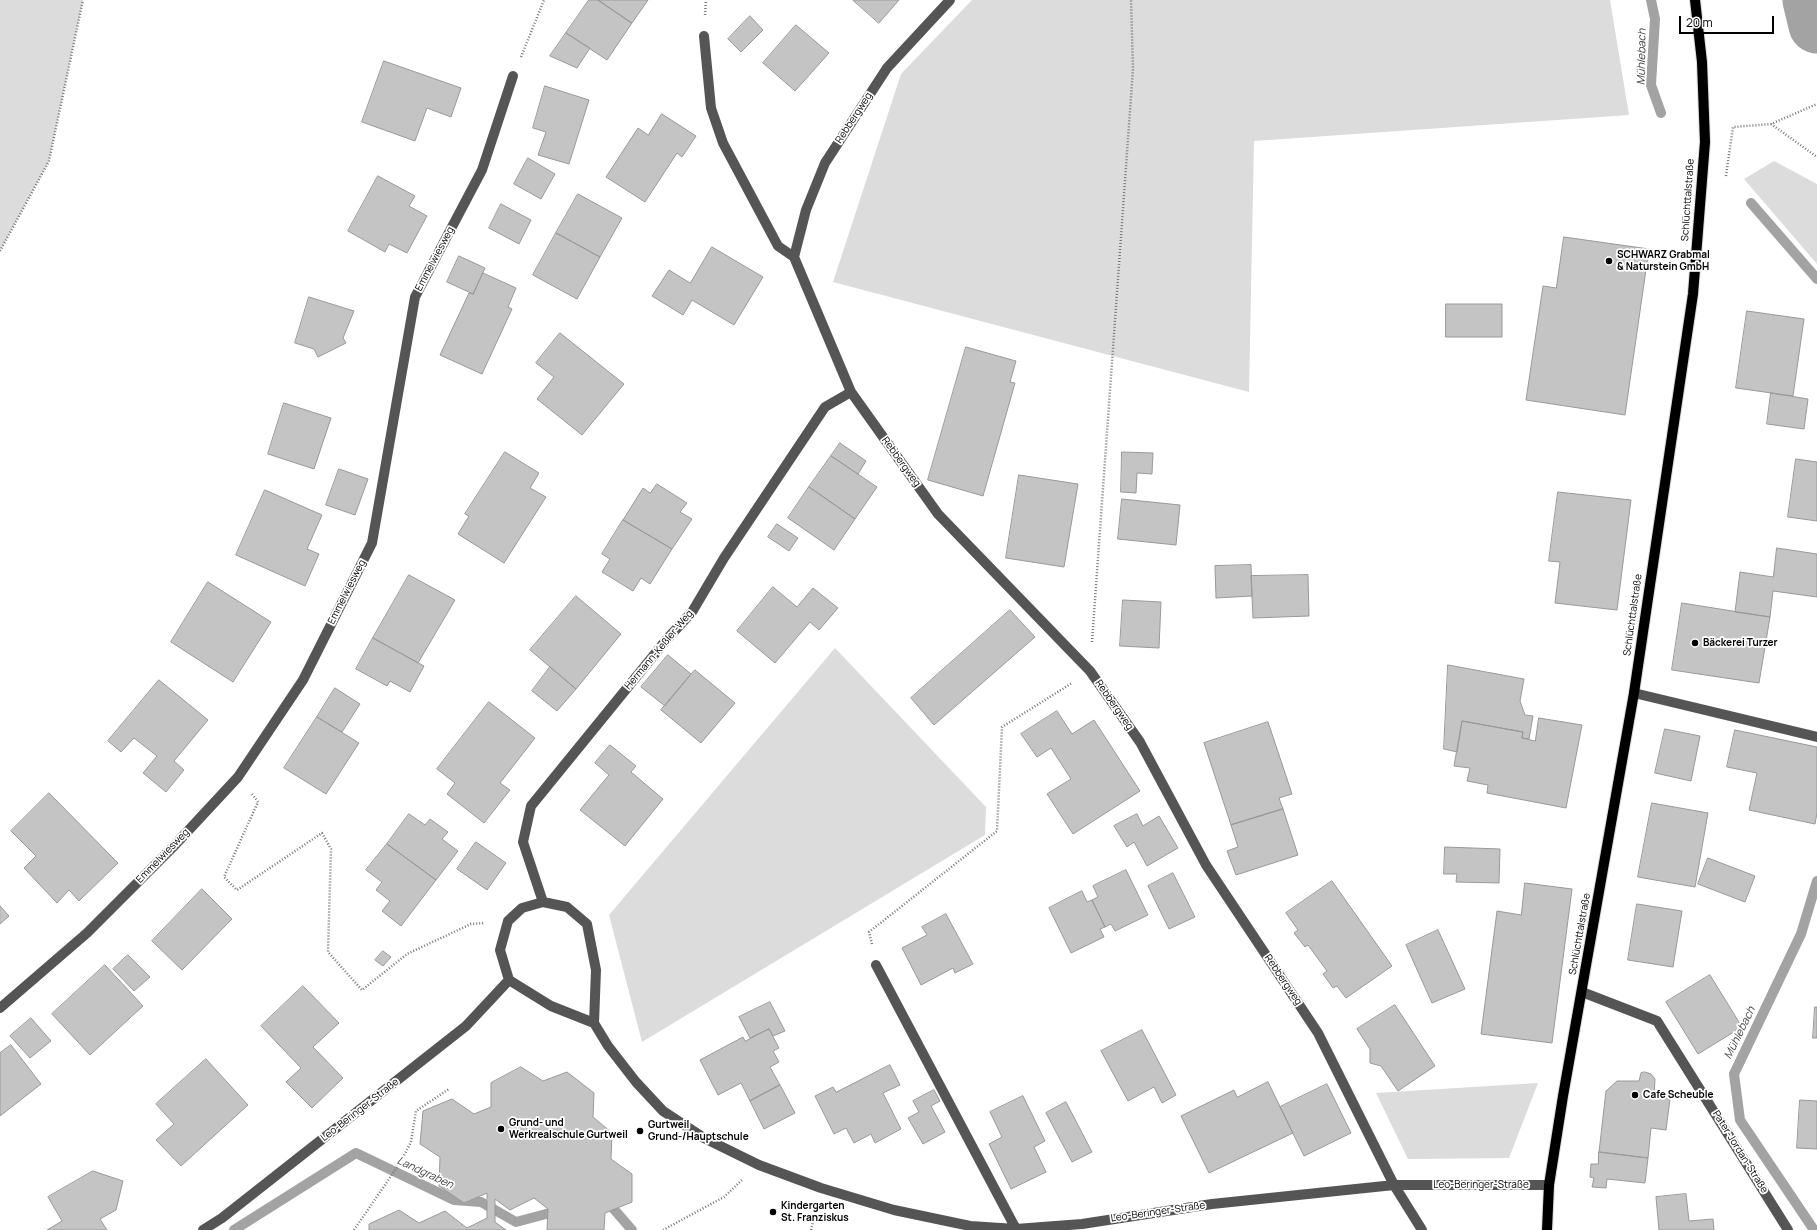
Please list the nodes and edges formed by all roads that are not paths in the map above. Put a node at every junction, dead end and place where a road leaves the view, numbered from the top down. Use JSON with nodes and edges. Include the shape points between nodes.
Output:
{"nodes":[{"id":1,"x":950,"y":0,"type":"edge"},
{"id":2,"x":1695,"y":0,"type":"edge"},
{"id":3,"x":704,"y":36,"type":"dead end"},
{"id":4,"x":513,"y":76,"type":"road end"},
{"id":5,"x":794,"y":257,"type":"junction"},
{"id":6,"x":851,"y":392,"type":"junction"},
{"id":7,"x":1634,"y":692,"type":"junction"},
{"id":8,"x":1817,"y":737,"type":"edge"},
{"id":9,"x":543,"y":902,"type":"junction"},
{"id":10,"x":876,"y":965,"type":"road end"},
{"id":11,"x":509,"y":980,"type":"junction"},
{"id":12,"x":1582,"y":992,"type":"junction"},
{"id":13,"x":0,"y":1008,"type":"edge"},
{"id":14,"x":594,"y":1023,"type":"junction"},
{"id":15,"x":1394,"y":1185,"type":"junction"},
{"id":16,"x":1549,"y":1185,"type":"junction"},
{"id":17,"x":970,"y":1228,"type":"edge"},
{"id":18,"x":203,"y":1230,"type":"edge"},
{"id":19,"x":1016,"y":1230,"type":"edge"},
{"id":20,"x":1422,"y":1230,"type":"edge"},
{"id":21,"x":1547,"y":1230,"type":"edge"},
{"id":22,"x":1788,"y":1230,"type":"edge"}],
"edges":[{"from":1,"to":5,"type":"street","name":"Rebbergweg","via":[[887,68],[825,163],[806,210]]},
{"from":2,"to":7,"type":"main road","name":"Schlüchttalstraße","via":[[1702,62],[1705,142],[1694,294]]},
{"from":3,"to":5,"type":"street","via":[[710,108],[723,143],[778,246]]},
{"from":4,"to":13,"type":"street","name":"Emmelwiesweg","via":[[482,170],[415,297],[372,543],[303,680],[238,777],[87,933]]},
{"from":5,"to":6,"type":"street","name":"Rebbergweg"},
{"from":6,"to":9,"type":"street","name":"Hermann-Keßler-Weg","via":[[824,407],[724,558],[692,612],[531,806],[523,842]]},
{"from":6,"to":15,"type":"street","name":"Rebbergweg","via":[[938,514],[1090,671],[1140,742],[1206,865],[1318,1033]]},
{"from":7,"to":8,"type":"street"},
{"from":7,"to":12,"type":"main road","name":"Schlüchttalstraße"},
{"from":9,"to":11,"type":"street","via":[[522,908],[508,921],[500,950]]},
{"from":9,"to":14,"type":"street","via":[[567,907],[587,924],[596,970]]},
{"from":10,"to":19,"type":"street"},
{"from":11,"to":14,"type":"street","via":[[551,1006]]},
{"from":11,"to":18,"type":"street","name":"Leo-Beringer-Straße","via":[[466,1026],[222,1218]]},
{"from":12,"to":16,"type":"main road","name":"Schlüchttalstraße"},
{"from":12,"to":22,"type":"street","name":"Pater-Jordan-Straße","via":[[1657,1021]]},
{"from":14,"to":17,"type":"street","name":"Leo-Beringer-Straße","via":[[608,1046],[663,1111],[704,1138],[759,1165],[821,1188],[894,1210]]},
{"from":15,"to":16,"type":"street","name":"Leo-Beringer-Straße"},
{"from":15,"to":19,"type":"street","name":"Leo-Beringer-Straße","via":[[1212,1204],[1082,1224]]},
{"from":15,"to":20,"type":"street","name":"Rebbergweg"},
{"from":16,"to":21,"type":"main road","name":"Schlüchttalstraße"},
{"from":17,"to":19,"type":"street","name":"Leo-Beringer-Straße"}]}
